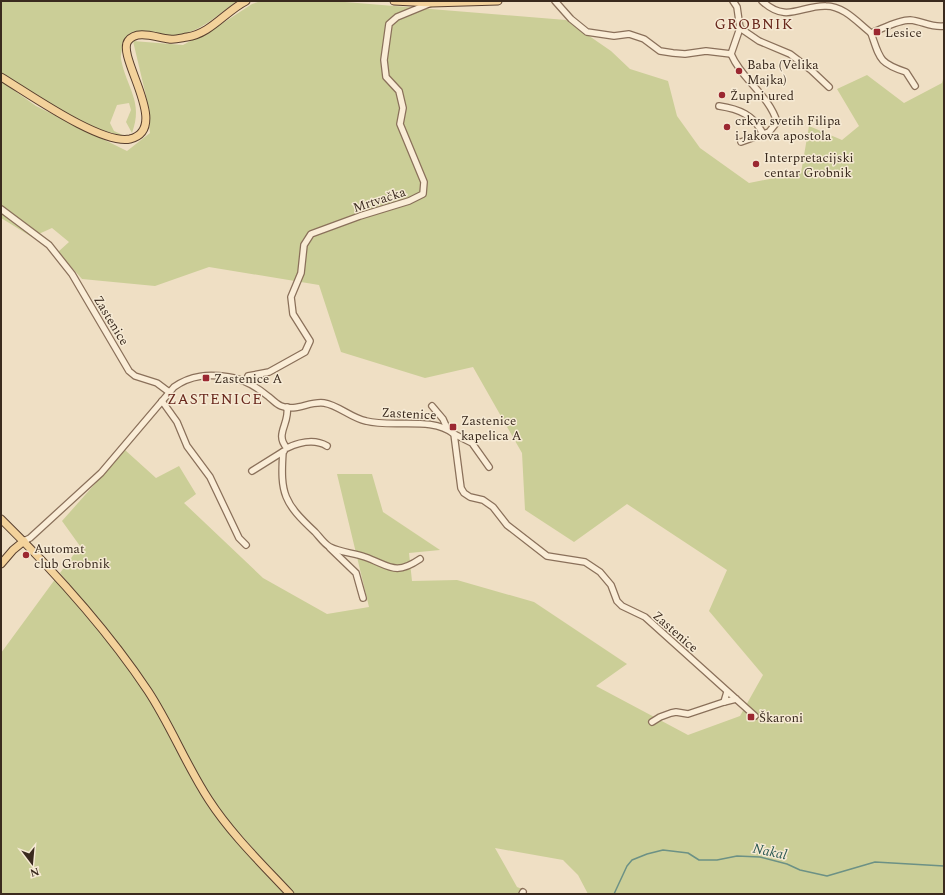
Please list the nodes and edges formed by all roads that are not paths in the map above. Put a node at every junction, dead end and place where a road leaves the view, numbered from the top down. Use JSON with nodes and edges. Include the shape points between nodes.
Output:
{"nodes":[{"id":1,"x":246,"y":1,"type":"edge"},
{"id":2,"x":394,"y":1,"type":"edge"},
{"id":3,"x":498,"y":1,"type":"edge"},
{"id":4,"x":555,"y":1,"type":"edge"},
{"id":5,"x":733,"y":1,"type":"edge"},
{"id":6,"x":762,"y":1,"type":"edge"},
{"id":7,"x":431,"y":3,"type":"junction"},
{"id":8,"x":944,"y":26,"type":"edge"},
{"id":9,"x":740,"y":28,"type":"junction"},
{"id":10,"x":871,"y":33,"type":"junction"},
{"id":11,"x":731,"y":54,"type":"junction"},
{"id":12,"x":1,"y":76,"type":"edge"},
{"id":13,"x":915,"y":86,"type":"dead end"},
{"id":14,"x":829,"y":87,"type":"dead end"},
{"id":15,"x":719,"y":106,"type":"dead end"},
{"id":16,"x":763,"y":134,"type":"junction"},
{"id":17,"x":741,"y":142,"type":"dead end"},
{"id":18,"x":1,"y":209,"type":"edge"},
{"id":19,"x":246,"y":381,"type":"junction"},
{"id":20,"x":169,"y":392,"type":"junction"},
{"id":21,"x":162,"y":401,"type":"junction"},
{"id":22,"x":432,"y":406,"type":"dead end"},
{"id":23,"x":287,"y":407,"type":"junction"},
{"id":24,"x":447,"y":428,"type":"junction"},
{"id":25,"x":454,"y":434,"type":"junction"},
{"id":26,"x":327,"y":446,"type":"dead end"},
{"id":27,"x":285,"y":450,"type":"junction"},
{"id":28,"x":489,"y":467,"type":"dead end"},
{"id":29,"x":252,"y":471,"type":"dead end"},
{"id":30,"x":1,"y":518,"type":"edge"},
{"id":31,"x":24,"y":541,"type":"junction"},
{"id":32,"x":246,"y":545,"type":"dead end"},
{"id":33,"x":328,"y":546,"type":"junction"},
{"id":34,"x":420,"y":559,"type":"dead end"},
{"id":35,"x":1,"y":564,"type":"edge"},
{"id":36,"x":363,"y":598,"type":"dead end"},
{"id":37,"x":727,"y":692,"type":"junction"},
{"id":38,"x":736,"y":699,"type":"junction"},
{"id":39,"x":724,"y":702,"type":"junction"},
{"id":40,"x":755,"y":716,"type":"dead end"},
{"id":41,"x":652,"y":722,"type":"dead end"},
{"id":42,"x":290,"y":894,"type":"edge"}],
"edges":[{"from":1,"to":12,"type":"main road","via":[[205,30],[189,37],[170,40],[137,35],[128,40],[126,46],[129,59],[147,116],[141,132],[132,138],[122,140],[88,129]]},
{"from":2,"to":7,"type":"main road"},
{"from":3,"to":7,"type":"main road"},
{"from":4,"to":11,"type":"street","via":[[571,20],[587,32],[614,36],[629,34],[644,38],[660,51]]},
{"from":5,"to":9,"type":"street","via":[[738,7]]},
{"from":6,"to":10,"type":"street","via":[[782,12],[799,12],[827,6],[842,10]]},
{"from":7,"to":19,"type":"street","name":"Mrtvačka","via":[[397,17],[389,24],[384,60],[386,77],[399,91],[403,108],[400,124],[424,182],[423,194],[311,234],[304,245],[301,273],[291,297],[293,314],[310,341],[305,352],[269,372],[248,376]]},
{"from":8,"to":10,"type":"street","via":[[930,26],[908,20]]},
{"from":9,"to":11,"type":"street"},
{"from":9,"to":14,"type":"street","via":[[759,41],[790,54]]},
{"from":10,"to":13,"type":"street","via":[[880,58],[888,66],[906,72]]},
{"from":11,"to":16,"type":"street","via":[[738,69],[770,104],[776,124],[769,132]]},
{"from":15,"to":16,"type":"street","via":[[729,107],[752,118],[758,123]]},
{"from":16,"to":17,"type":"street"},
{"from":18,"to":20,"type":"street","name":"Zastenice","via":[[46,243],[72,274],[129,370],[135,376],[157,383]]},
{"from":19,"to":20,"type":"street","via":[[229,377],[195,376],[184,380]]},
{"from":19,"to":23,"type":"street","via":[[276,403]]},
{"from":20,"to":21,"type":"street"},
{"from":21,"to":31,"type":"street","via":[[101,473]]},
{"from":21,"to":32,"type":"street","via":[[177,422],[187,446],[210,477],[239,538]]},
{"from":22,"to":24,"type":"street"},
{"from":23,"to":24,"type":"street","name":"Zastenice","via":[[324,403],[365,421],[438,425]]},
{"from":23,"to":27,"type":"street","via":[[288,414],[281,440]]},
{"from":24,"to":25,"type":"street","name":"Zastenice"},
{"from":25,"to":28,"type":"street","via":[[472,444]]},
{"from":25,"to":37,"type":"street","name":"Zastenice","via":[[461,488],[464,493],[493,507],[507,525],[547,556],[585,562],[600,572],[611,585],[617,601],[622,606],[645,617]]},
{"from":26,"to":27,"type":"street","via":[[316,441],[294,444]]},
{"from":27,"to":29,"type":"street"},
{"from":27,"to":33,"type":"street","via":[[283,490],[288,502],[295,514]]},
{"from":30,"to":31,"type":"main road"},
{"from":31,"to":35,"type":"main road"},
{"from":31,"to":42,"type":"main road","via":[[101,628],[148,692],[210,801],[234,834]]},
{"from":33,"to":34,"type":"street","via":[[396,570]]},
{"from":33,"to":36,"type":"street","via":[[356,573]]},
{"from":37,"to":38,"type":"street","name":"Zastenice"},
{"from":37,"to":39,"type":"street"},
{"from":38,"to":39,"type":"street"},
{"from":38,"to":40,"type":"street","name":"Zastenice"},
{"from":39,"to":41,"type":"street","via":[[688,714],[676,712],[660,716]]}]}
